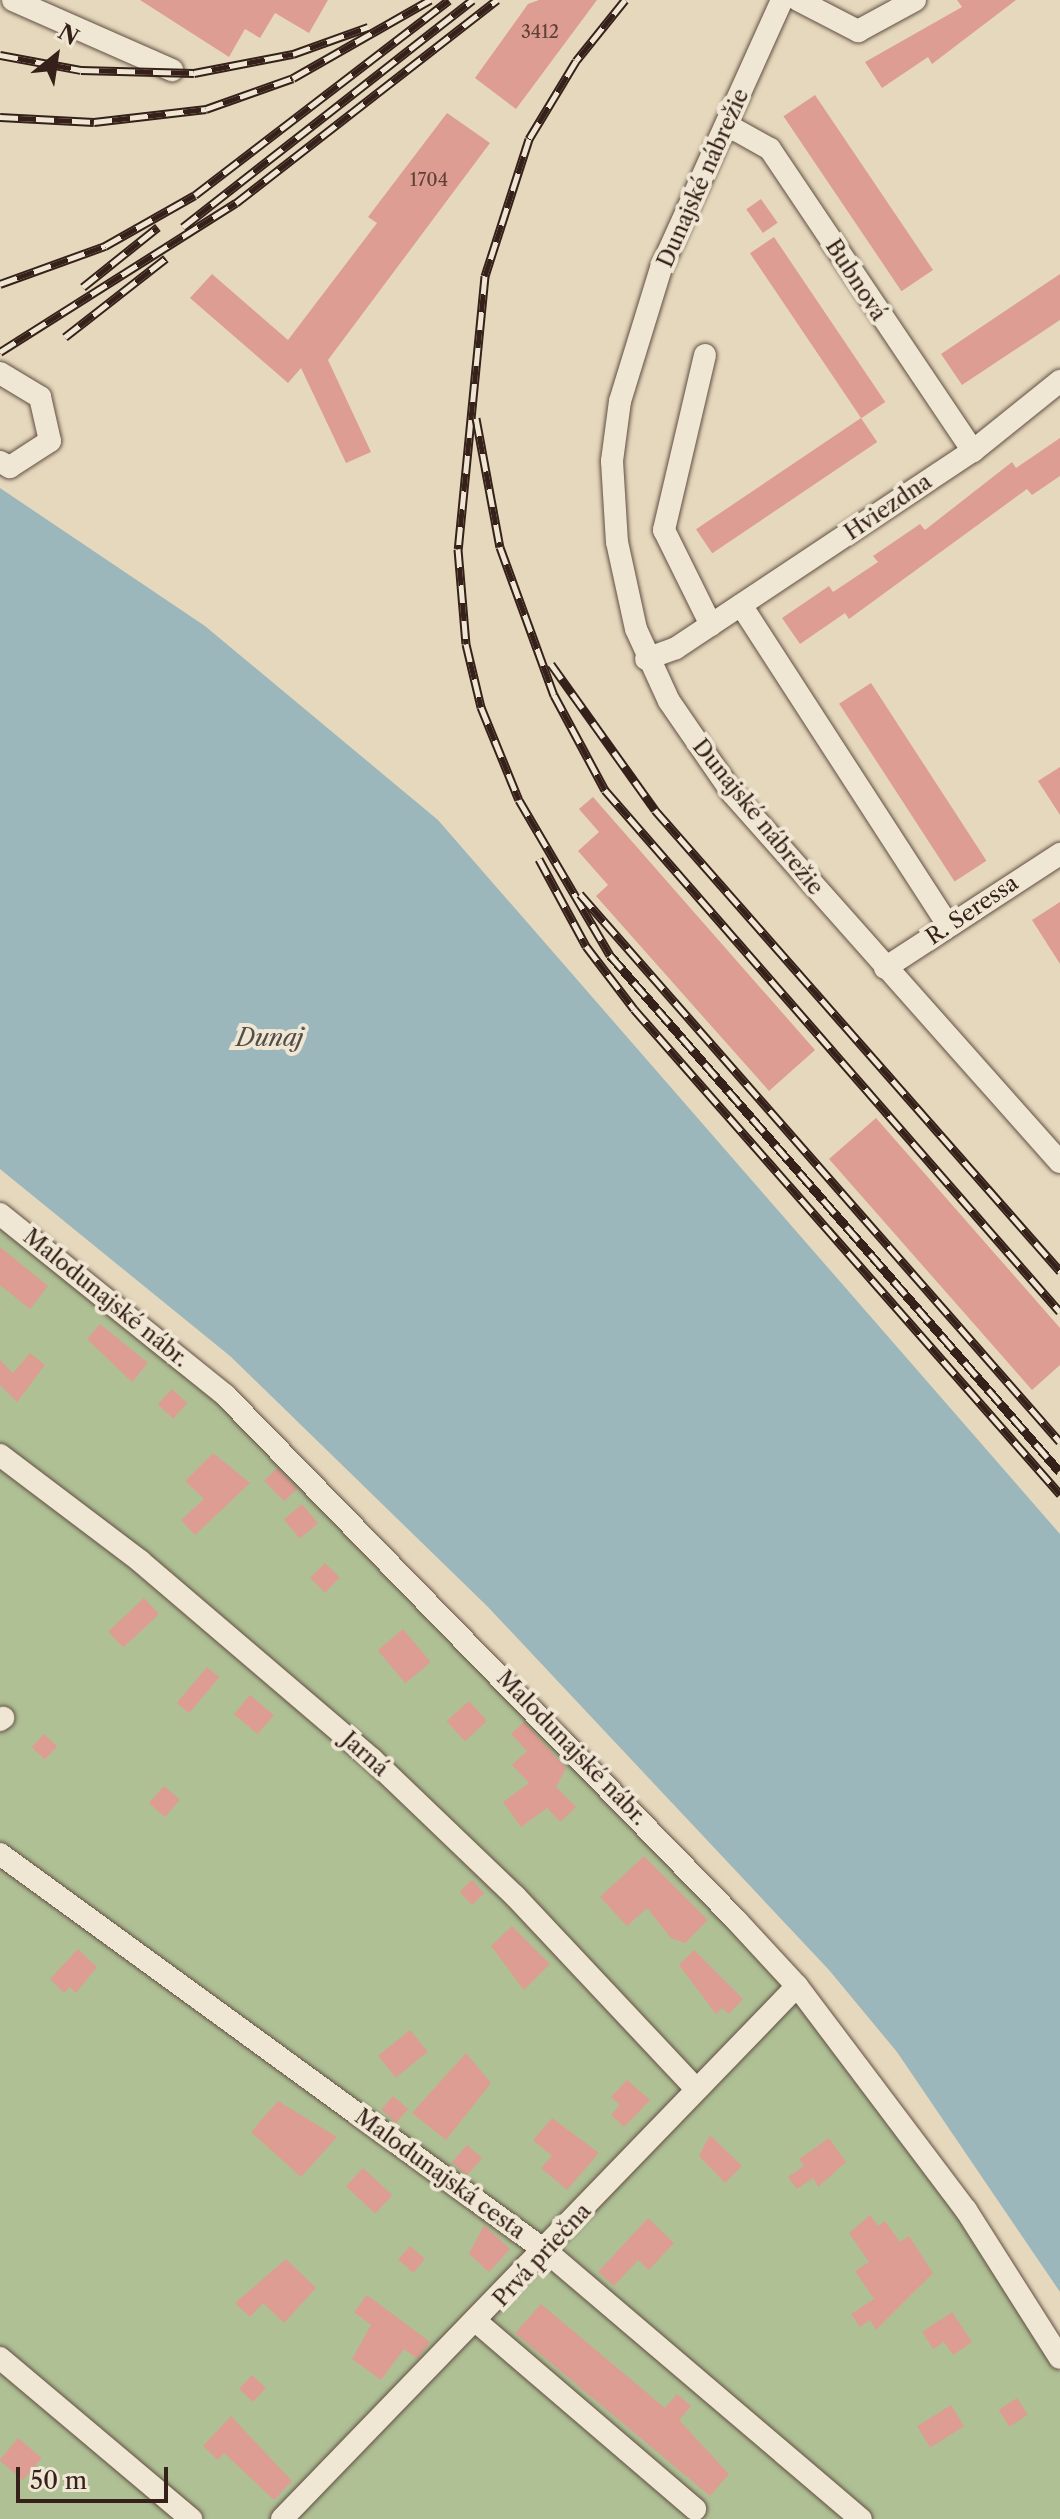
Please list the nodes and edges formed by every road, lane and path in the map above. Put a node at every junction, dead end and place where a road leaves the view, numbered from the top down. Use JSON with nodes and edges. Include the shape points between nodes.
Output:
{"nodes":[{"id":1,"x":13,"y":0,"type":"edge"},
{"id":2,"x":782,"y":0,"type":"edge"},
{"id":3,"x":798,"y":0,"type":"edge"},
{"id":4,"x":915,"y":0,"type":"edge"},
{"id":5,"x":172,"y":70,"type":"dead end"},
{"id":6,"x":727,"y":125,"type":"junction"},
{"id":7,"x":705,"y":355,"type":"dead end"},
{"id":8,"x":0,"y":373,"type":"edge"},
{"id":9,"x":1060,"y":381,"type":"edge"},
{"id":10,"x":973,"y":451,"type":"junction"},
{"id":11,"x":0,"y":462,"type":"edge"},
{"id":12,"x":741,"y":605,"type":"junction"},
{"id":13,"x":711,"y":625,"type":"junction"},
{"id":14,"x":646,"y":659,"type":"junction"},
{"id":15,"x":1060,"y":854,"type":"edge"},
{"id":16,"x":948,"y":925,"type":"junction"},
{"id":17,"x":885,"y":968,"type":"junction"},
{"id":18,"x":1060,"y":1162,"type":"edge"},
{"id":19,"x":0,"y":1214,"type":"edge"},
{"id":20,"x":0,"y":1455,"type":"edge"},
{"id":21,"x":0,"y":1854,"type":"edge"},
{"id":22,"x":797,"y":1986,"type":"junction"},
{"id":23,"x":696,"y":2089,"type":"junction"},
{"id":24,"x":547,"y":2252,"type":"junction"},
{"id":25,"x":478,"y":2323,"type":"junction"},
{"id":26,"x":0,"y":2358,"type":"edge"},
{"id":27,"x":1060,"y":2358,"type":"edge"},
{"id":28,"x":695,"y":2509,"type":"dead end"},
{"id":29,"x":191,"y":2519,"type":"edge"},
{"id":30,"x":282,"y":2519,"type":"edge"},
{"id":31,"x":861,"y":2519,"type":"edge"}],
"edges":[{"from":1,"to":5,"type":"street"},
{"from":2,"to":6,"type":"street","name":"Dunajské nábrežie"},
{"from":3,"to":4,"type":"street","via":[[858,31]]},
{"from":6,"to":10,"type":"street","name":"Bubnová","via":[[770,149]]},
{"from":6,"to":14,"type":"street","name":"Dunajské nábrežie","via":[[656,282],[620,401],[612,461],[617,542]]},
{"from":7,"to":13,"type":"street","via":[[664,530]]},
{"from":8,"to":11,"type":"street","via":[[40,397],[50,441],[10,467]]},
{"from":9,"to":10,"type":"street","name":"Hviezdna"},
{"from":10,"to":12,"type":"street","name":"Hviezdna"},
{"from":12,"to":13,"type":"street","name":"Hviezdna"},
{"from":12,"to":16,"type":"street"},
{"from":13,"to":14,"type":"street","name":"Hviezdna"},
{"from":14,"to":17,"type":"street","name":"Dunajské nábrežie","via":[[733,794]]},
{"from":15,"to":16,"type":"street","name":"R. Seressa"},
{"from":16,"to":17,"type":"street","name":"R. Seressa"},
{"from":17,"to":18,"type":"street","name":"Dunajské nábrežie"},
{"from":19,"to":22,"type":"street","name":"Malodunajské nábr.","via":[[169,1346],[276,1444]]},
{"from":20,"to":23,"type":"street","name":"Jarná","via":[[140,1561],[372,1759],[515,1896]]},
{"from":21,"to":24,"type":"street","name":"Malodunajská cesta"},
{"from":22,"to":23,"type":"street","name":"Prvá priečna"},
{"from":22,"to":27,"type":"street","name":"Malodunajské nábr.","via":[[966,2210]]},
{"from":23,"to":24,"type":"street","name":"Prvá priečna"},
{"from":24,"to":25,"type":"street","name":"Prvá priečna"},
{"from":24,"to":31,"type":"street","name":"Malodunajská cesta"},
{"from":25,"to":28,"type":"street"},
{"from":25,"to":30,"type":"street","name":"Prvá priečna"},
{"from":26,"to":29,"type":"street"}]}
